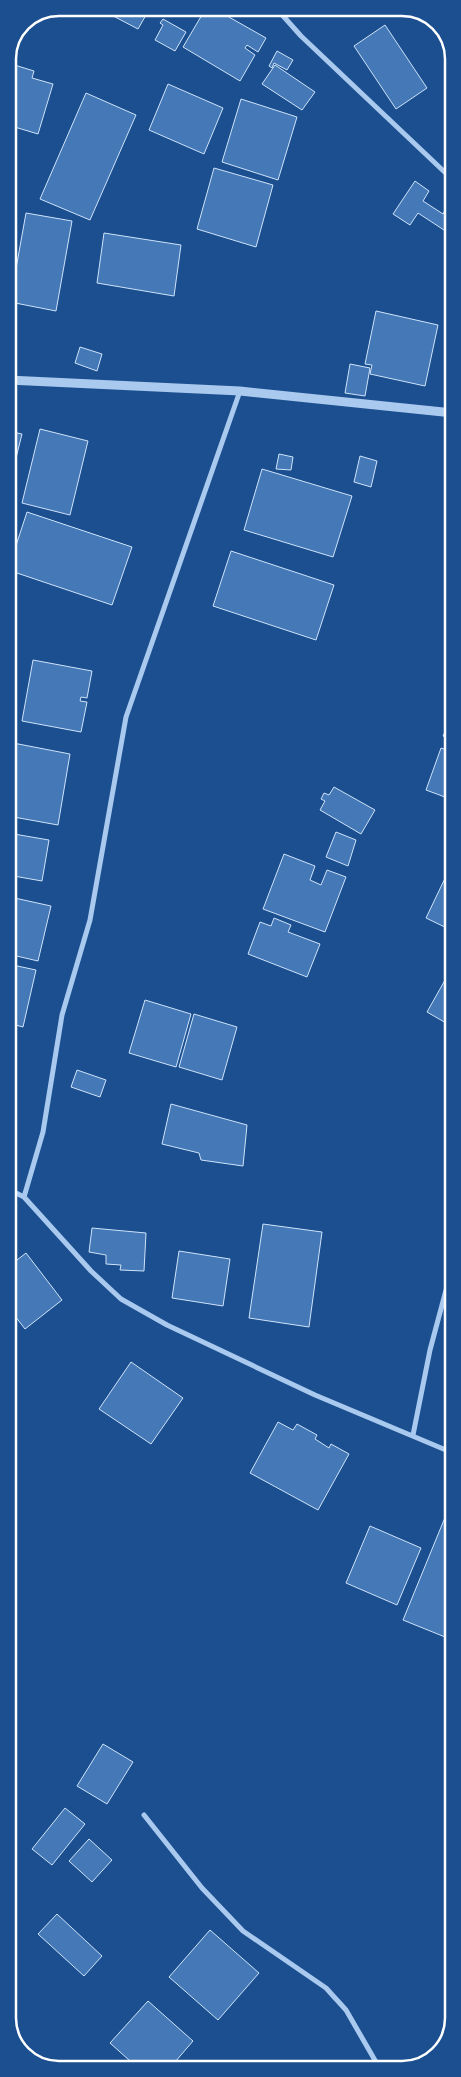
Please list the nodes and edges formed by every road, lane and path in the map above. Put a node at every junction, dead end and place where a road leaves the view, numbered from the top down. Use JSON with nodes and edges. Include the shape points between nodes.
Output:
{"nodes":[{"id":1,"x":283,"y":16,"type":"edge"},
{"id":2,"x":445,"y":172,"type":"edge"},
{"id":3,"x":16,"y":380,"type":"edge"},
{"id":4,"x":240,"y":391,"type":"junction"},
{"id":5,"x":445,"y":412,"type":"edge"},
{"id":6,"x":16,"y":1193,"type":"edge"},
{"id":7,"x":24,"y":1197,"type":"junction"},
{"id":8,"x":445,"y":1294,"type":"edge"},
{"id":9,"x":413,"y":1435,"type":"junction"},
{"id":10,"x":445,"y":1449,"type":"edge"},
{"id":11,"x":144,"y":1815,"type":"dead end"},
{"id":12,"x":375,"y":2061,"type":"edge"}],
"edges":[{"from":1,"to":2,"type":"street"},
{"from":3,"to":4,"type":"street"},
{"from":4,"to":5,"type":"street"},
{"from":4,"to":7,"type":"street","via":[[126,717],[90,920],[62,1015],[43,1132]]},
{"from":6,"to":7,"type":"street"},
{"from":7,"to":9,"type":"street","via":[[121,1299],[167,1325],[315,1395]]},
{"from":8,"to":9,"type":"street"},
{"from":9,"to":10,"type":"street"},
{"from":11,"to":12,"type":"street","via":[[202,1888],[243,1931],[326,1988],[346,2010]]}]}
